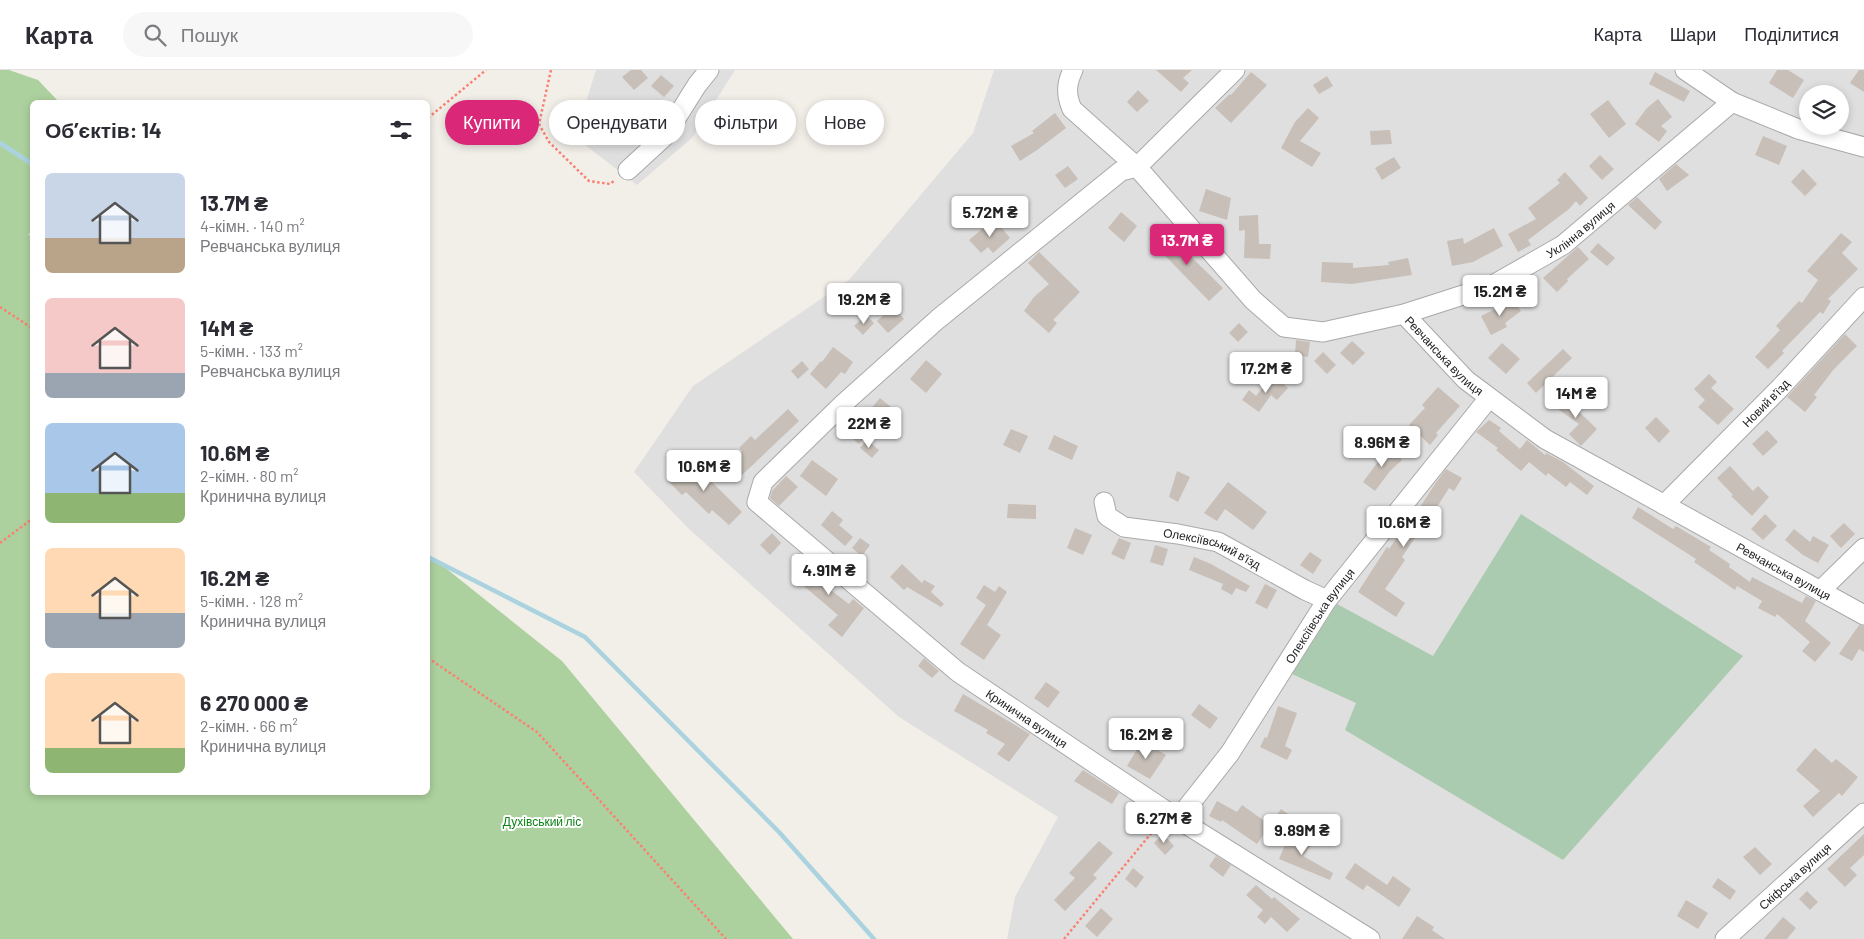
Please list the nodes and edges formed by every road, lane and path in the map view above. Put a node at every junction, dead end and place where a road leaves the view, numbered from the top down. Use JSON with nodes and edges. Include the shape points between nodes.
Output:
{"nodes":[{"id":1,"x":486,"y":70,"type":"edge"},
{"id":2,"x":551,"y":70,"type":"edge"},
{"id":3,"x":709,"y":70,"type":"edge"},
{"id":4,"x":1073,"y":70,"type":"edge"},
{"id":5,"x":1235,"y":70,"type":"edge"},
{"id":6,"x":1685,"y":70,"type":"edge"},
{"id":7,"x":1732,"y":102,"type":"junction"},
{"id":8,"x":430,"y":116,"type":"edge"},
{"id":9,"x":1864,"y":147,"type":"edge"},
{"id":10,"x":1137,"y":167,"type":"junction"},
{"id":11,"x":628,"y":170,"type":"joint"},
{"id":12,"x":1864,"y":297,"type":"edge"},
{"id":13,"x":0,"y":307,"type":"edge"},
{"id":14,"x":1404,"y":314,"type":"junction"},
{"id":15,"x":30,"y":327,"type":"edge"},
{"id":16,"x":1489,"y":398,"type":"junction"},
{"id":17,"x":1104,"y":502,"type":"dead end"},
{"id":18,"x":1664,"y":505,"type":"junction"},
{"id":19,"x":30,"y":520,"type":"edge"},
{"id":20,"x":0,"y":543,"type":"edge"},
{"id":21,"x":1864,"y":548,"type":"edge"},
{"id":22,"x":1820,"y":592,"type":"junction"},
{"id":23,"x":1327,"y":600,"type":"junction"},
{"id":24,"x":1864,"y":615,"type":"edge"},
{"id":25,"x":430,"y":659,"type":"edge"},
{"id":26,"x":1864,"y":813,"type":"edge"},
{"id":27,"x":1173,"y":816,"type":"junction"},
{"id":28,"x":726,"y":939,"type":"edge"},
{"id":29,"x":1064,"y":939,"type":"edge"},
{"id":30,"x":1370,"y":939,"type":"edge"},
{"id":31,"x":1725,"y":939,"type":"edge"}],
"edges":[{"from":1,"to":8,"type":"path"},
{"from":2,"to":11,"type":"path","via":[[539,124],[549,142],[589,181],[610,184]]},
{"from":3,"to":11,"type":"street","via":[[665,136]]},
{"from":4,"to":10,"type":"street","name":"Ревчанська вулиця","via":[[1068,85],[1072,109]]},
{"from":5,"to":10,"type":"street"},
{"from":6,"to":7,"type":"street"},
{"from":7,"to":9,"type":"street","via":[[1798,129]]},
{"from":7,"to":14,"type":"street","name":"Уклінна вулиця","via":[[1563,245],[1491,286]]},
{"from":10,"to":14,"type":"street","name":"Ревчанська вулиця","via":[[1254,300],[1284,327],[1323,332]]},
{"from":10,"to":27,"type":"street","name":"Кринична вулиця","via":[[1121,171],[938,319],[762,482],[757,502],[958,672]]},
{"from":12,"to":18,"type":"street","name":"Новий в'їзд","via":[[1780,388]]},
{"from":13,"to":15,"type":"path"},
{"from":14,"to":16,"type":"street","name":"Ревчанська вулиця","via":[[1466,380]]},
{"from":16,"to":18,"type":"street","name":"Ревчанська вулиця","via":[[1545,439]]},
{"from":16,"to":23,"type":"street","name":"Олексіївська вулиця"},
{"from":17,"to":23,"type":"street","name":"Олексіївський в'їзд","via":[[1107,516],[1124,527],[1218,542]]},
{"from":18,"to":22,"type":"street","name":"Ревчанська вулиця"},
{"from":19,"to":20,"type":"path"},
{"from":21,"to":22,"type":"street"},
{"from":22,"to":24,"type":"street","name":"Ревчанська вулиця"},
{"from":23,"to":27,"type":"street","name":"Олексіївська вулиця","via":[[1230,753]]},
{"from":25,"to":28,"type":"path","via":[[537,732]]},
{"from":26,"to":31,"type":"street","name":"Скіфська вулиця"},
{"from":27,"to":29,"type":"path"},
{"from":27,"to":30,"type":"street","name":"Кринична вулиця"}]}
